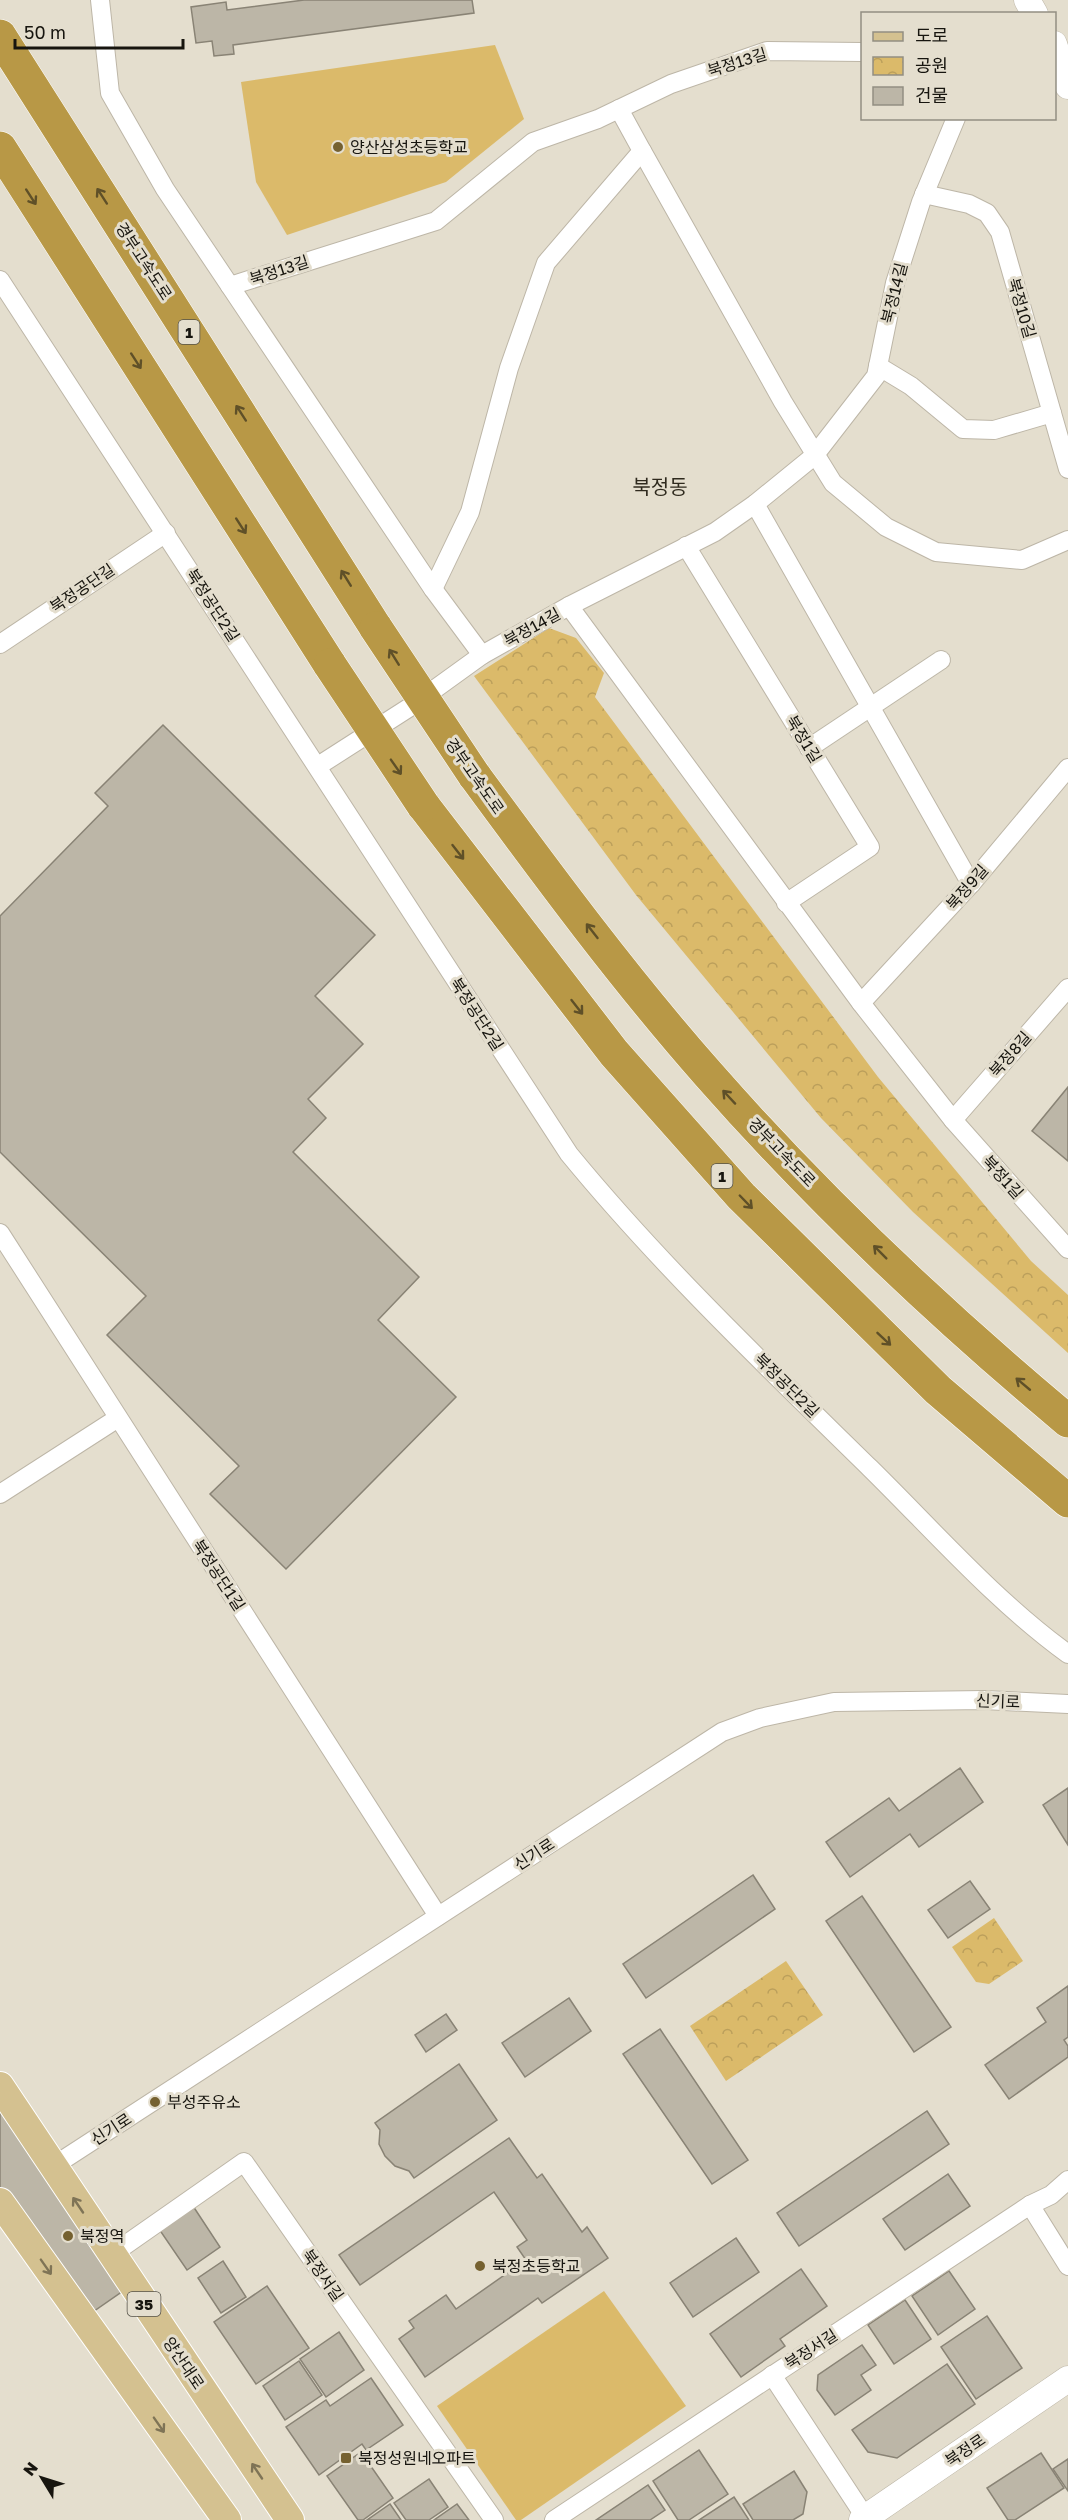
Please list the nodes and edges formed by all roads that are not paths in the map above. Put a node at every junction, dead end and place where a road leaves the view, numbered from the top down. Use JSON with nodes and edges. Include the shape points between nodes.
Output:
{"nodes":[{"id":1,"x":100,"y":0,"type":"edge"},
{"id":2,"x":0,"y":36,"type":"edge"},
{"id":3,"x":1059,"y":48,"type":"edge"},
{"id":4,"x":861,"y":52,"type":"edge"},
{"id":5,"x":1068,"y":86,"type":"edge"},
{"id":6,"x":619,"y":109,"type":"junction"},
{"id":7,"x":955,"y":120,"type":"edge"},
{"id":8,"x":0,"y":148,"type":"edge"},
{"id":9,"x":642,"y":151,"type":"junction"},
{"id":10,"x":924,"y":194,"type":"junction"},
{"id":11,"x":0,"y":280,"type":"edge"},
{"id":12,"x":230,"y":285,"type":"junction"},
{"id":13,"x":878,"y":366,"type":"junction"},
{"id":14,"x":1052,"y":413,"type":"junction"},
{"id":15,"x":814,"y":456,"type":"junction"},
{"id":16,"x":1068,"y":470,"type":"edge"},
{"id":17,"x":755,"y":504,"type":"junction"},
{"id":18,"x":166,"y":533,"type":"junction"},
{"id":19,"x":1068,"y":540,"type":"edge"},
{"id":20,"x":686,"y":546,"type":"junction"},
{"id":21,"x":433,"y":589,"type":"junction"},
{"id":22,"x":569,"y":606,"type":"junction"},
{"id":23,"x":0,"y":644,"type":"edge"},
{"id":24,"x":482,"y":655,"type":"junction"},
{"id":25,"x":941,"y":660,"type":"dead end"},
{"id":26,"x":870,"y":706,"type":"junction"},
{"id":27,"x":809,"y":748,"type":"junction"},
{"id":28,"x":318,"y":766,"type":"junction"},
{"id":29,"x":1068,"y":768,"type":"edge"},
{"id":30,"x":971,"y":884,"type":"junction"},
{"id":31,"x":786,"y":903,"type":"junction"},
{"id":32,"x":1068,"y":988,"type":"edge"},
{"id":33,"x":861,"y":1003,"type":"junction"},
{"id":34,"x":953,"y":1120,"type":"junction"},
{"id":35,"x":0,"y":1233,"type":"edge"},
{"id":36,"x":1068,"y":1249,"type":"edge"},
{"id":37,"x":118,"y":1418,"type":"junction"},
{"id":38,"x":1068,"y":1421,"type":"edge"},
{"id":39,"x":0,"y":1494,"type":"edge"},
{"id":40,"x":1068,"y":1502,"type":"edge"},
{"id":41,"x":1068,"y":1654,"type":"edge"},
{"id":42,"x":1068,"y":1704,"type":"edge"},
{"id":43,"x":438,"y":1916,"type":"junction"},
{"id":44,"x":0,"y":2086,"type":"edge"},
{"id":45,"x":52,"y":2167,"type":"junction"},
{"id":46,"x":1068,"y":2180,"type":"edge"},
{"id":47,"x":0,"y":2202,"type":"edge"},
{"id":48,"x":1030,"y":2205,"type":"junction"},
{"id":49,"x":111,"y":2255,"type":"junction"},
{"id":50,"x":1068,"y":2266,"type":"edge"},
{"id":51,"x":772,"y":2375,"type":"junction"},
{"id":52,"x":1068,"y":2379,"type":"edge"},
{"id":53,"x":865,"y":2519,"type":"edge"},
{"id":54,"x":227,"y":2520,"type":"edge"},
{"id":55,"x":290,"y":2520,"type":"edge"},
{"id":56,"x":494,"y":2520,"type":"edge"},
{"id":57,"x":554,"y":2520,"type":"edge"}],
"edges":[{"from":1,"to":12,"type":"street","via":[[110,93],[165,189]]},
{"from":38,"to":2,"type":"highway","name":"경부고속도로","number":"1","one_way":true,"bridge":true,"via":[[902,1273],[797,1170],[708,1075],[559,888],[474,775],[376,628]]},
{"from":3,"to":5,"type":"street"},
{"from":4,"to":6,"type":"street","name":"북정13길","via":[[767,51],[671,84]]},
{"from":6,"to":9,"type":"street"},
{"from":6,"to":12,"type":"street","name":"북정13길","via":[[533,142],[436,221]]},
{"from":7,"to":10,"type":"street","name":"북정14길"},
{"from":8,"to":40,"type":"highway","number":"1","one_way":true,"bridge":true,"via":[[423,805],[614,1053],[733,1188],[929,1382]]},
{"from":9,"to":15,"type":"street"},
{"from":9,"to":21,"type":"street","via":[[546,263],[509,368],[470,513]]},
{"from":10,"to":13,"type":"street","name":"북정14길","via":[[895,283]]},
{"from":10,"to":14,"type":"street","name":"북정10길","via":[[969,204],[987,213],[1000,232]]},
{"from":11,"to":18,"type":"street","name":"북정공단2길"},
{"from":12,"to":21,"type":"street","name":"북정13길"},
{"from":13,"to":14,"type":"street","via":[[911,386],[963,429],[994,430]]},
{"from":13,"to":15,"type":"street","name":"북정14길","via":[[876,376]]},
{"from":14,"to":16,"type":"street","name":"북정10길"},
{"from":15,"to":17,"type":"street","name":"북정14길"},
{"from":15,"to":19,"type":"street","via":[[833,483],[886,527],[936,552],[1022,560]]},
{"from":17,"to":20,"type":"street","name":"북정14길","via":[[715,532]]},
{"from":17,"to":26,"type":"street"},
{"from":18,"to":23,"type":"street","name":"북정공단길"},
{"from":18,"to":28,"type":"street","name":"북정공단2길"},
{"from":20,"to":22,"type":"street","name":"북정14길"},
{"from":20,"to":27,"type":"street","name":"북정1길"},
{"from":21,"to":24,"type":"street","name":"북정13길"},
{"from":22,"to":24,"type":"street","name":"북정14길"},
{"from":22,"to":31,"type":"street","name":"북정1길"},
{"from":24,"to":28,"type":"street","name":"북정14길"},
{"from":25,"to":26,"type":"street"},
{"from":26,"to":27,"type":"street"},
{"from":26,"to":30,"type":"street"},
{"from":27,"to":31,"type":"street","name":"북정1길","via":[[870,847]]},
{"from":28,"to":41,"type":"street","name":"북정공단2길","via":[[459,988],[590,1180],[839,1438],[1010,1606]]},
{"from":29,"to":30,"type":"street","name":"북정9길"},
{"from":30,"to":33,"type":"street","name":"북정9길"},
{"from":31,"to":33,"type":"street","name":"북정1길"},
{"from":32,"to":34,"type":"street","name":"북정8길"},
{"from":33,"to":34,"type":"street","name":"북정1길"},
{"from":34,"to":36,"type":"street","name":"북정1길"},
{"from":35,"to":37,"type":"street","name":"북정공단1길"},
{"from":37,"to":39,"type":"street"},
{"from":37,"to":43,"type":"street","name":"북정공단1길"},
{"from":42,"to":43,"type":"street","name":"신기로","via":[[984,1700],[834,1702],[760,1718],[722,1732]]},
{"from":43,"to":45,"type":"street","name":"신기로"},
{"from":44,"to":45,"type":"main road","name":"양산대로","number":"35"},
{"from":49,"to":45,"type":"main road","name":"양산대로","number":"35","one_way":true},
{"from":46,"to":48,"type":"street","name":"북정서길","via":[[1051,2195]]},
{"from":47,"to":54,"type":"main road","one_way":true},
{"from":48,"to":50,"type":"street"},
{"from":48,"to":51,"type":"street","name":"북정서길"},
{"from":55,"to":49,"type":"main road","name":"양산대로","number":"35","one_way":true},
{"from":49,"to":56,"type":"street","name":"북정서길","via":[[244,2162]]},
{"from":51,"to":53,"type":"street"},
{"from":51,"to":57,"type":"street","name":"북정서길"},
{"from":52,"to":53,"type":"street","name":"북정로"}]}
